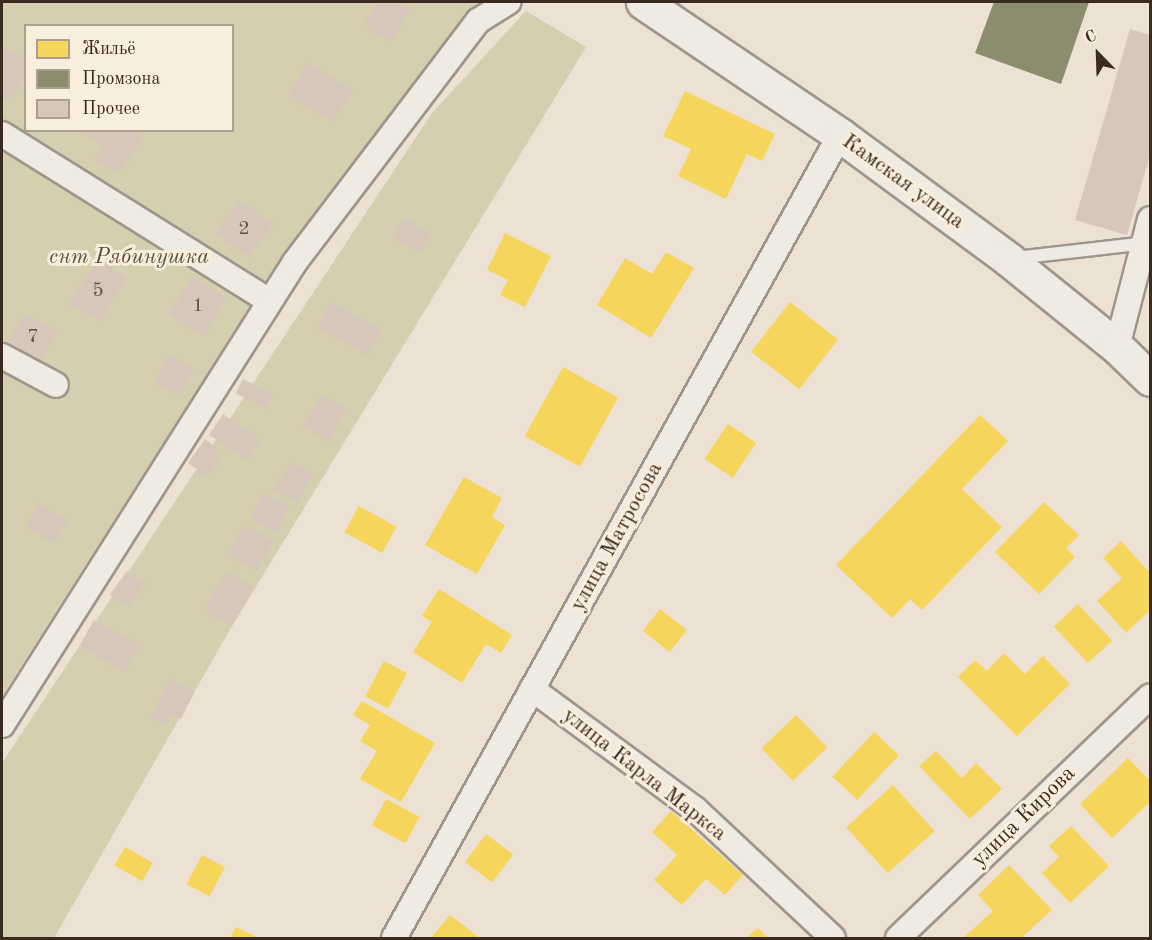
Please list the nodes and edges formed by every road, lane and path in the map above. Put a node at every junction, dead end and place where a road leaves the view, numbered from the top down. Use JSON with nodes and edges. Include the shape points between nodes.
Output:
{"nodes":[{"id":1,"x":509,"y":2,"type":"edge"},
{"id":2,"x":643,"y":2,"type":"edge"},
{"id":3,"x":2,"y":134,"type":"edge"},
{"id":4,"x":840,"y":135,"type":"junction"},
{"id":5,"x":1148,"y":235,"type":"edge"},
{"id":6,"x":1008,"y":259,"type":"junction"},
{"id":7,"x":269,"y":301,"type":"junction"},
{"id":8,"x":1117,"y":346,"type":"junction"},
{"id":9,"x":2,"y":356,"type":"edge"},
{"id":10,"x":1150,"y":380,"type":"edge"},
{"id":11,"x":56,"y":385,"type":"dead end"},
{"id":12,"x":532,"y":689,"type":"junction"},
{"id":13,"x":1150,"y":696,"type":"edge"},
{"id":14,"x":2,"y":725,"type":"edge"},
{"id":15,"x":394,"y":939,"type":"edge"},
{"id":16,"x":832,"y":939,"type":"edge"},
{"id":17,"x":898,"y":939,"type":"edge"}],
"edges":[{"from":1,"to":7,"type":"street","via":[[478,21]]},
{"from":2,"to":4,"type":"street","name":"Камская улица"},
{"from":3,"to":7,"type":"street"},
{"from":4,"to":6,"type":"street","name":"Камская улица"},
{"from":4,"to":12,"type":"street","name":"улица Матросова"},
{"from":5,"to":6,"type":"lane"},
{"from":5,"to":8,"type":"street"},
{"from":6,"to":8,"type":"street","name":"Камская улица"},
{"from":7,"to":14,"type":"street"},
{"from":8,"to":10,"type":"street","name":"Камская улица"},
{"from":9,"to":11,"type":"street"},
{"from":12,"to":15,"type":"street","name":"улица Матросова"},
{"from":12,"to":16,"type":"street","name":"улица Карла Маркса","via":[[695,809]]},
{"from":13,"to":17,"type":"street","name":"улица Кирова"}]}
